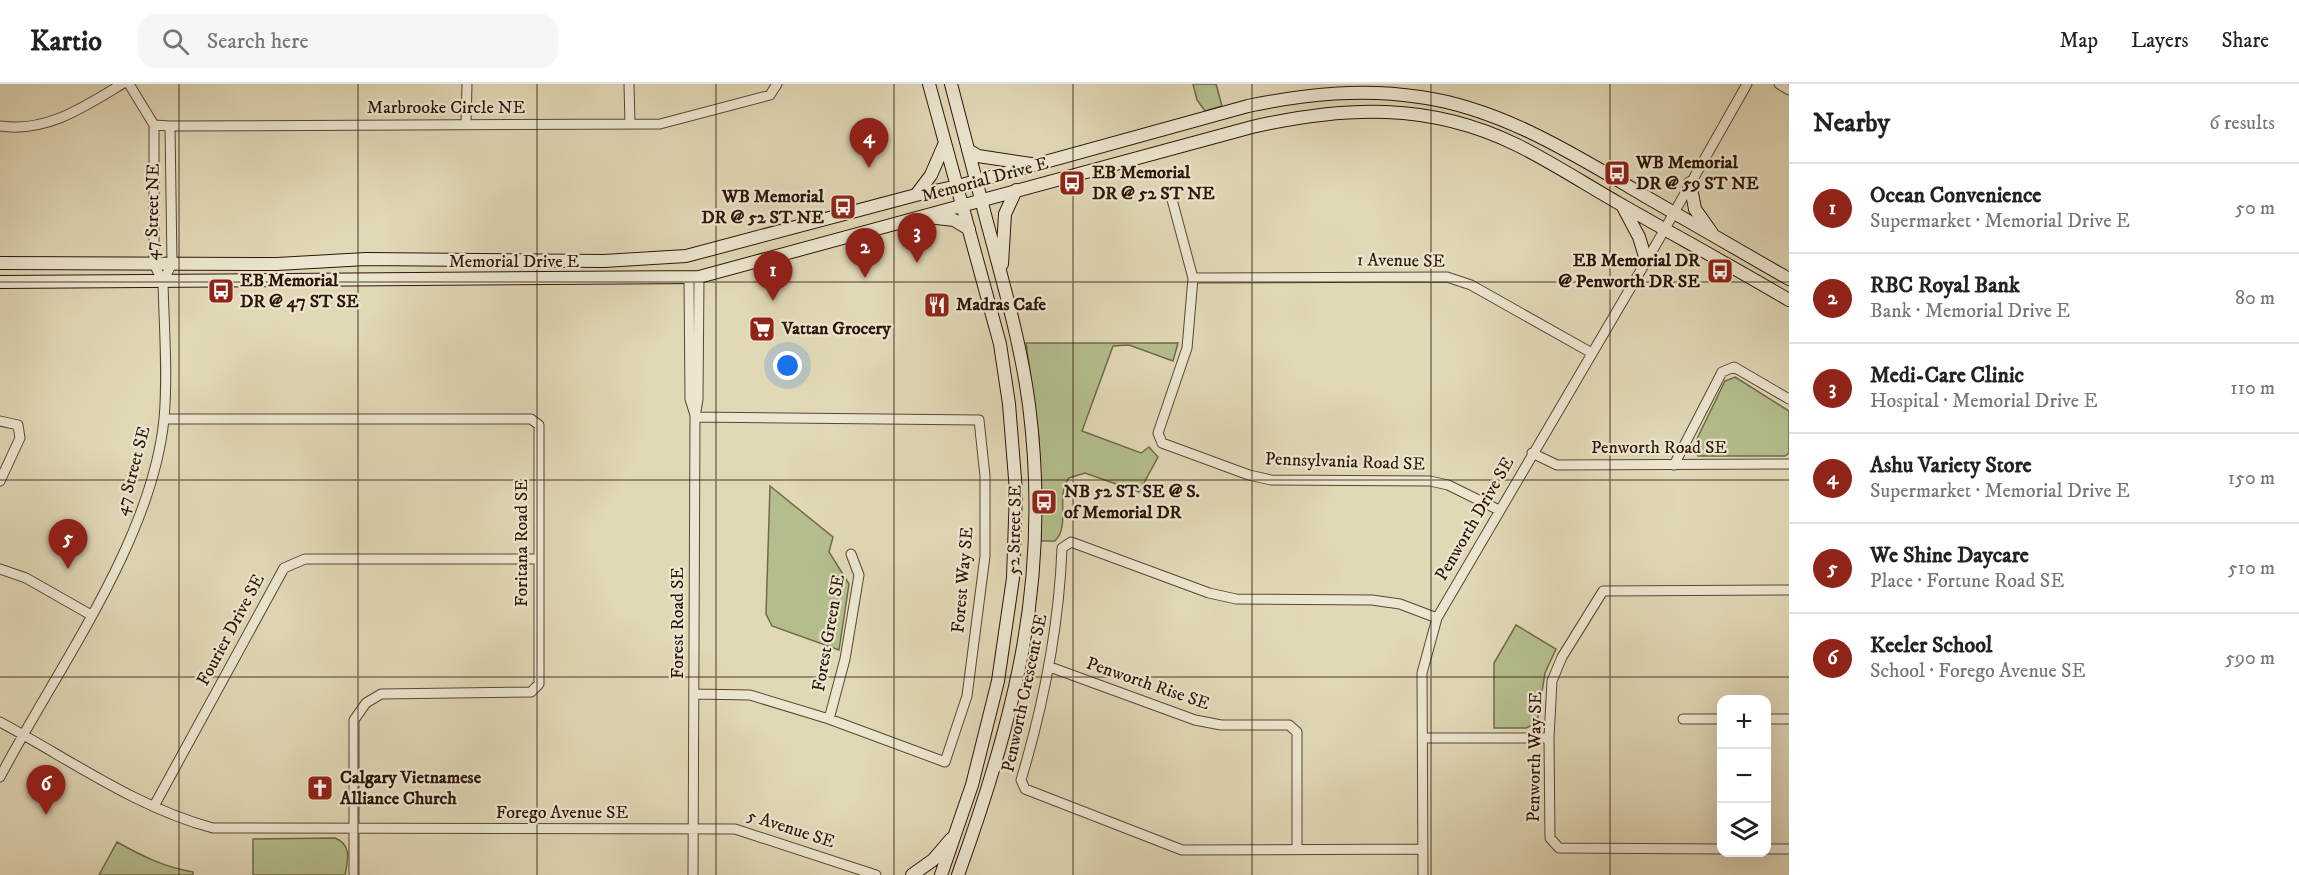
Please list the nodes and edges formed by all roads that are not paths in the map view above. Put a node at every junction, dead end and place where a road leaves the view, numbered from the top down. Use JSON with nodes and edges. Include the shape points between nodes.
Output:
{"nodes":[{"id":1,"x":122,"y":84,"type":"edge"},
{"id":2,"x":129,"y":84,"type":"edge"},
{"id":3,"x":467,"y":84,"type":"edge"},
{"id":4,"x":629,"y":84,"type":"edge"},
{"id":5,"x":777,"y":84,"type":"edge"},
{"id":6,"x":929,"y":84,"type":"edge"},
{"id":7,"x":951,"y":84,"type":"edge"},
{"id":8,"x":1747,"y":84,"type":"edge"},
{"id":9,"x":1779,"y":84,"type":"edge"},
{"id":10,"x":1789,"y":90,"type":"edge"},
{"id":11,"x":466,"y":124,"type":"junction"},
{"id":12,"x":630,"y":124,"type":"junction"},
{"id":13,"x":154,"y":125,"type":"junction"},
{"id":14,"x":0,"y":126,"type":"edge"},
{"id":15,"x":170,"y":126,"type":"junction"},
{"id":16,"x":944,"y":145,"type":"junction"},
{"id":17,"x":968,"y":150,"type":"junction"},
{"id":18,"x":1036,"y":164,"type":"junction"},
{"id":19,"x":976,"y":181,"type":"junction"},
{"id":20,"x":1690,"y":183,"type":"junction"},
{"id":21,"x":958,"y":186,"type":"junction"},
{"id":22,"x":1016,"y":190,"type":"junction"},
{"id":23,"x":1170,"y":192,"type":"dead end"},
{"id":24,"x":916,"y":195,"type":"junction"},
{"id":25,"x":980,"y":199,"type":"junction"},
{"id":26,"x":963,"y":203,"type":"junction"},
{"id":27,"x":1621,"y":204,"type":"junction"},
{"id":28,"x":1673,"y":212,"type":"junction"},
{"id":29,"x":919,"y":216,"type":"junction"},
{"id":30,"x":1665,"y":228,"type":"junction"},
{"id":31,"x":969,"y":229,"type":"junction"},
{"id":32,"x":1714,"y":236,"type":"junction"},
{"id":33,"x":1646,"y":260,"type":"junction"},
{"id":34,"x":0,"y":263,"type":"edge"},
{"id":35,"x":172,"y":263,"type":"junction"},
{"id":36,"x":154,"y":264,"type":"junction"},
{"id":37,"x":1002,"y":271,"type":"junction"},
{"id":38,"x":694,"y":278,"type":"junction"},
{"id":39,"x":1193,"y":278,"type":"junction"},
{"id":40,"x":1789,"y":279,"type":"edge"},
{"id":41,"x":0,"y":282,"type":"edge"},
{"id":42,"x":163,"y":282,"type":"junction"},
{"id":43,"x":1789,"y":300,"type":"edge"},
{"id":44,"x":1590,"y":352,"type":"junction"},
{"id":45,"x":1789,"y":399,"type":"edge"},
{"id":46,"x":695,"y":417,"type":"junction"},
{"id":47,"x":164,"y":419,"type":"junction"},
{"id":48,"x":0,"y":421,"type":"edge"},
{"id":49,"x":1532,"y":453,"type":"junction"},
{"id":50,"x":1789,"y":464,"type":"edge"},
{"id":51,"x":1674,"y":465,"type":"junction"},
{"id":52,"x":0,"y":481,"type":"edge"},
{"id":53,"x":1499,"y":510,"type":"junction"},
{"id":54,"x":851,"y":554,"type":"dead end"},
{"id":55,"x":537,"y":559,"type":"junction"},
{"id":56,"x":0,"y":569,"type":"edge"},
{"id":57,"x":1789,"y":590,"type":"edge"},
{"id":58,"x":91,"y":615,"type":"junction"},
{"id":59,"x":1437,"y":618,"type":"junction"},
{"id":60,"x":1050,"y":667,"type":"junction"},
{"id":61,"x":694,"y":694,"type":"junction"},
{"id":62,"x":829,"y":719,"type":"junction"},
{"id":63,"x":1683,"y":719,"type":"dead end"},
{"id":64,"x":1717,"y":719,"type":"edge"},
{"id":65,"x":1771,"y":719,"type":"edge"},
{"id":66,"x":1789,"y":719,"type":"edge"},
{"id":67,"x":0,"y":722,"type":"edge"},
{"id":68,"x":23,"y":734,"type":"junction"},
{"id":69,"x":1423,"y":738,"type":"junction"},
{"id":70,"x":1549,"y":738,"type":"junction"},
{"id":71,"x":0,"y":777,"type":"edge"},
{"id":72,"x":154,"y":806,"type":"junction"},
{"id":73,"x":693,"y":829,"type":"junction"},
{"id":74,"x":354,"y":830,"type":"junction"},
{"id":75,"x":956,"y":833,"type":"junction"},
{"id":76,"x":1298,"y":849,"type":"junction"},
{"id":77,"x":1423,"y":849,"type":"junction"},
{"id":78,"x":1717,"y":849,"type":"edge"},
{"id":79,"x":1771,"y":849,"type":"edge"},
{"id":80,"x":1789,"y":849,"type":"edge"},
{"id":81,"x":354,"y":875,"type":"edge"},
{"id":82,"x":693,"y":875,"type":"edge"},
{"id":83,"x":876,"y":875,"type":"edge"},
{"id":84,"x":912,"y":875,"type":"edge"},
{"id":85,"x":941,"y":875,"type":"edge"},
{"id":86,"x":958,"y":875,"type":"edge"},
{"id":87,"x":1423,"y":875,"type":"edge"}],
"edges":[{"from":1,"to":14,"type":"street","via":[[68,116],[44,124]]},
{"from":2,"to":13,"type":"street"},
{"from":3,"to":11,"type":"street"},
{"from":4,"to":12,"type":"street"},
{"from":5,"to":12,"type":"street","name":"Marbrooke Circle NE","via":[[770,95],[660,124]]},
{"from":6,"to":16,"type":"main road","name":"52 Street SE"},
{"from":7,"to":17,"type":"main road","name":"52 Street SE"},
{"from":8,"to":20,"type":"street","name":"Penworth Drive SE"},
{"from":9,"to":10,"type":"street"},
{"from":11,"to":12,"type":"street","name":"Marbrooke Circle NE"},
{"from":11,"to":15,"type":"street","name":"Marbrooke Circle NE"},
{"from":13,"to":15,"type":"street","name":"Marbrooke Circle NE"},
{"from":13,"to":36,"type":"street","name":"47 Street NE"},
{"from":15,"to":35,"type":"street","name":"47 Street NE"},
{"from":16,"to":21,"type":"main road","name":"52 Street SE"},
{"from":16,"to":24,"type":"main road","via":[[931,175]]},
{"from":17,"to":18,"type":"main road","via":[[978,156]]},
{"from":17,"to":19,"type":"main road","name":"52 Street SE"},
{"from":18,"to":19,"type":"main road","name":"Memorial Drive E"},
{"from":18,"to":28,"type":"main road","name":"Memorial Drive E","via":[[1259,104],[1333,93],[1381,92],[1432,99],[1498,118]]},
{"from":19,"to":21,"type":"main road","name":"Memorial Drive E"},
{"from":19,"to":25,"type":"main road","name":"52 Street SE"},
{"from":20,"to":28,"type":"street","name":"Penworth Drive SE"},
{"from":20,"to":32,"type":"main road","via":[[1695,209]]},
{"from":21,"to":24,"type":"main road","name":"Memorial Drive E"},
{"from":21,"to":26,"type":"main road","name":"52 Street SE"},
{"from":22,"to":25,"type":"main road","name":"Memorial Drive E"},
{"from":22,"to":27,"type":"main road","name":"Memorial Drive E","via":[[1295,117],[1380,110],[1457,123],[1492,135],[1566,171]]},
{"from":22,"to":37,"type":"main road","via":[[1005,214]]},
{"from":23,"to":39,"type":"street","name":"Pennsylvania Road SE"},
{"from":24,"to":35,"type":"main road","name":"Memorial Drive E","via":[[686,256],[604,261],[366,259],[277,264]]},
{"from":25,"to":26,"type":"main road","name":"Memorial Drive E"},
{"from":25,"to":37,"type":"main road","name":"52 Street SE"},
{"from":26,"to":29,"type":"main road","name":"Memorial Drive E"},
{"from":26,"to":31,"type":"main road","name":"52 Street SE"},
{"from":27,"to":30,"type":"main road","name":"Memorial Drive E"},
{"from":27,"to":33,"type":"main road"},
{"from":28,"to":30,"type":"street","name":"Penworth Drive SE"},
{"from":28,"to":32,"type":"main road","name":"Memorial Drive E"},
{"from":29,"to":31,"type":"main road","via":[[954,220]]},
{"from":29,"to":38,"type":"main road","name":"Memorial Drive E"},
{"from":30,"to":33,"type":"street","name":"Penworth Drive SE"},
{"from":30,"to":43,"type":"main road","name":"Memorial Drive E"},
{"from":31,"to":75,"type":"main road","name":"52 Street SE","via":[[1000,344],[1014,452],[1015,527],[1013,578],[998,681]]},
{"from":32,"to":40,"type":"main road","name":"Memorial Drive E"},
{"from":33,"to":44,"type":"street","name":"Penworth Drive SE"},
{"from":34,"to":36,"type":"main road","name":"Memorial Drive E"},
{"from":35,"to":36,"type":"main road","name":"Memorial Drive E"},
{"from":35,"to":42,"type":"street","name":"47 Street NE"},
{"from":36,"to":42,"type":"street","name":"47 Street NE"},
{"from":37,"to":86,"type":"main road","name":"52 Street SE","via":[[1029,405],[1035,489],[1033,578],[1018,684],[990,787]]},
{"from":38,"to":42,"type":"main road","name":"Memorial Drive E"},
{"from":38,"to":46,"type":"street","name":"Forest Road SE","via":[[690,399]]},
{"from":39,"to":44,"type":"street","name":"1 Avenue SE","via":[[1447,277],[1471,285]]},
{"from":39,"to":53,"type":"street","name":"Pennsylvania Road SE","via":[[1189,338],[1158,433],[1162,442],[1271,480],[1430,481],[1448,485]]},
{"from":41,"to":42,"type":"main road","name":"Memorial Drive E"},
{"from":42,"to":47,"type":"street","name":"47 Street SE"},
{"from":44,"to":49,"type":"street","name":"Penworth Drive SE"},
{"from":45,"to":51,"type":"street","via":[[1734,367],[1722,372]]},
{"from":46,"to":61,"type":"street","name":"Forest Road SE"},
{"from":46,"to":62,"type":"street","name":"Forest Way SE","via":[[979,420],[985,476],[985,555],[967,696],[945,762]]},
{"from":47,"to":55,"type":"street","name":"Foritana Road SE","via":[[531,419],[539,425]]},
{"from":47,"to":58,"type":"street","name":"47 Street SE","via":[[153,478],[139,520]]},
{"from":48,"to":52,"type":"street","via":[[18,425],[20,438]]},
{"from":49,"to":51,"type":"street","name":"Penworth Road SE","via":[[1557,465]]},
{"from":49,"to":53,"type":"street","name":"Penworth Drive SE"},
{"from":50,"to":51,"type":"street","name":"Penworth Road SE"},
{"from":53,"to":59,"type":"street","name":"Penworth Drive SE"},
{"from":54,"to":62,"type":"street","name":"Forest Green SE","via":[[859,575],[845,659]]},
{"from":55,"to":72,"type":"street","name":"Fourier Drive SE","via":[[305,559],[284,568]]},
{"from":55,"to":74,"type":"street","name":"Foritana Road SE","via":[[539,684],[531,692],[381,694],[366,703],[354,720]]},
{"from":56,"to":58,"type":"street","via":[[26,578]]},
{"from":57,"to":70,"type":"street","name":"Penworth Way SE","via":[[1603,591],[1562,657],[1552,681]]},
{"from":58,"to":68,"type":"street","name":"47 Street SE"},
{"from":59,"to":60,"type":"street","name":"Penworth Crescent SE","via":[[1400,603],[1372,600],[1236,599],[1209,593],[1071,542],[1062,548],[1060,604]]},
{"from":59,"to":69,"type":"street","name":"Penworth Drive SE","via":[[1422,673]]},
{"from":60,"to":76,"type":"street","name":"Penworth Rise SE","via":[[1196,720],[1221,725],[1289,725],[1297,732]]},
{"from":60,"to":76,"type":"street","name":"Penworth Crescent SE","via":[[1021,780],[1025,789],[1182,850]]},
{"from":61,"to":62,"type":"street","name":"Forest Way SE","via":[[750,695]]},
{"from":61,"to":73,"type":"street","name":"Forest Road SE"},
{"from":63,"to":64,"type":"street"},
{"from":65,"to":66,"type":"street"},
{"from":67,"to":68,"type":"street","name":"Forego Avenue SE"},
{"from":68,"to":71,"type":"street","name":"47 Street SE"},
{"from":68,"to":72,"type":"street","name":"Forego Avenue SE"},
{"from":69,"to":70,"type":"street"},
{"from":69,"to":77,"type":"street","name":"Penworth Drive SE"},
{"from":70,"to":78,"type":"street","name":"Penworth Way SE","via":[[1550,838],[1559,848]]},
{"from":72,"to":74,"type":"street","name":"Forego Avenue SE","via":[[213,828]]},
{"from":73,"to":74,"type":"street","name":"Forego Avenue SE"},
{"from":73,"to":82,"type":"street","name":"Forest Road SE"},
{"from":73,"to":83,"type":"street","name":"5 Avenue SE","via":[[735,829],[761,835]]},
{"from":74,"to":81,"type":"street","name":"Foritana Road SE"},
{"from":75,"to":84,"type":"main road","via":[[933,860]]},
{"from":75,"to":85,"type":"main road","name":"52 Street SE"},
{"from":76,"to":77,"type":"street","name":"Penworth Crescent SE"},
{"from":77,"to":87,"type":"street","name":"Penworth Drive SE"},
{"from":79,"to":80,"type":"street"}]}
